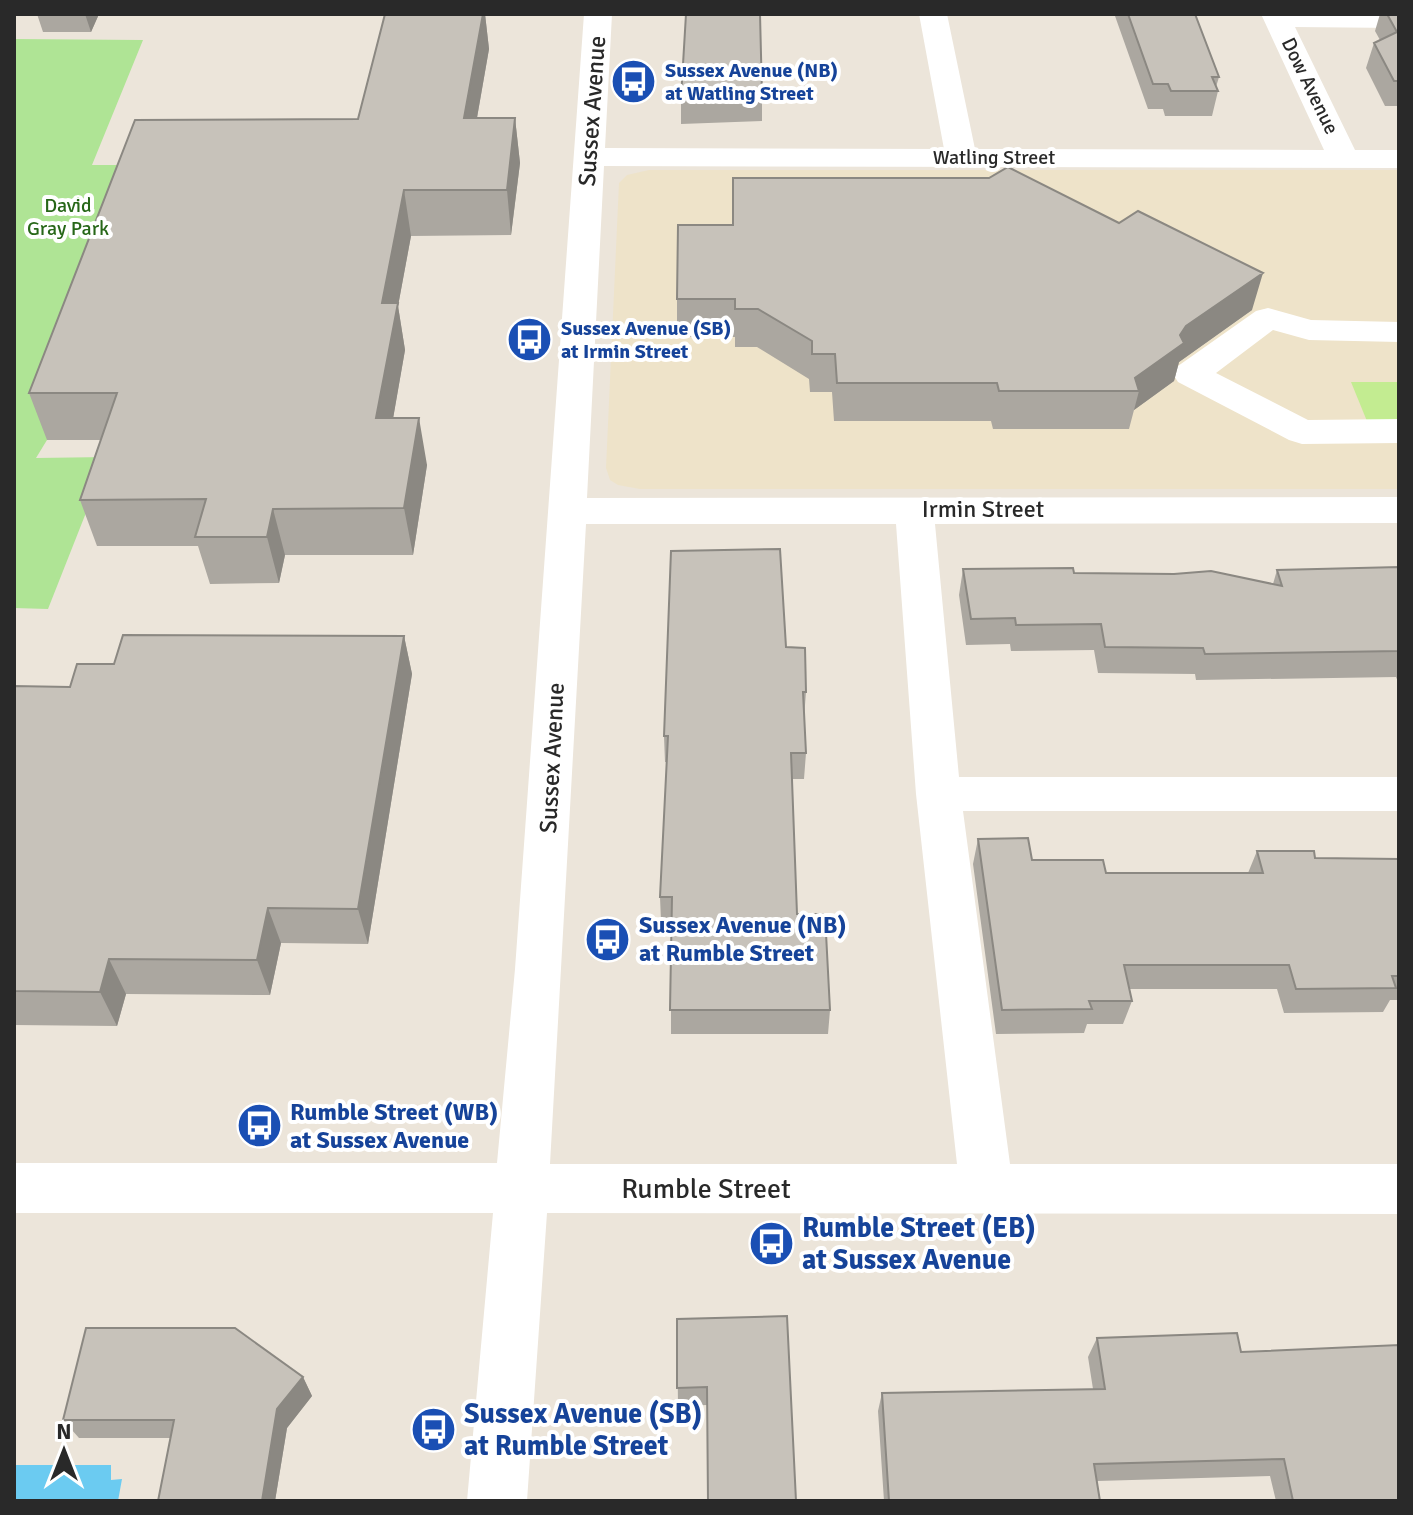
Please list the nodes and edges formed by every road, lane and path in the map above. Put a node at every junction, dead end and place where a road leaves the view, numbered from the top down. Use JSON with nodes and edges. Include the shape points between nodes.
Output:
{"nodes":[{"id":1,"x":598,"y":14,"type":"edge"},
{"id":2,"x":933,"y":14,"type":"edge"},
{"id":3,"x":1276,"y":17,"type":"edge"},
{"id":4,"x":1399,"y":20,"type":"edge"},
{"id":5,"x":588,"y":157,"type":"junction"},
{"id":6,"x":961,"y":157,"type":"junction"},
{"id":7,"x":1344,"y":159,"type":"junction"},
{"id":8,"x":1399,"y":159,"type":"edge"},
{"id":9,"x":1399,"y":332,"type":"edge"},
{"id":10,"x":1399,"y":431,"type":"edge"},
{"id":11,"x":914,"y":509,"type":"junction"},
{"id":12,"x":1399,"y":510,"type":"edge"},
{"id":13,"x":567,"y":511,"type":"junction"},
{"id":14,"x":938,"y":794,"type":"junction"},
{"id":15,"x":1399,"y":794,"type":"edge"},
{"id":16,"x":14,"y":1188,"type":"edge"},
{"id":17,"x":520,"y":1189,"type":"junction"},
{"id":18,"x":1399,"y":1189,"type":"edge"},
{"id":19,"x":987,"y":1190,"type":"junction"},
{"id":20,"x":497,"y":1501,"type":"edge"}],
"edges":[{"from":1,"to":5,"type":"street","name":"Sussex Avenue"},
{"from":2,"to":6,"type":"street"},
{"from":3,"to":4,"type":"street"},
{"from":3,"to":7,"type":"street","name":"Dow Avenue"},
{"from":5,"to":6,"type":"street","name":"Watling Street"},
{"from":5,"to":13,"type":"street","name":"Sussex Avenue"},
{"from":6,"to":7,"type":"street","name":"Watling Street"},
{"from":7,"to":8,"type":"street","name":"Watling Street"},
{"from":9,"to":10,"type":"street","via":[[1309,330],[1268,318],[1191,374],[1302,432]]},
{"from":11,"to":12,"type":"street","name":"Irmin Street"},
{"from":11,"to":13,"type":"street","name":"Irmin Street"},
{"from":11,"to":14,"type":"street"},
{"from":13,"to":17,"type":"street","name":"Sussex Avenue"},
{"from":14,"to":15,"type":"street"},
{"from":14,"to":19,"type":"street"},
{"from":16,"to":17,"type":"street","name":"Rumble Street"},
{"from":17,"to":19,"type":"street","name":"Rumble Street"},
{"from":17,"to":20,"type":"street","name":"Sussex Avenue"},
{"from":18,"to":19,"type":"street","name":"Rumble Street"}]}
